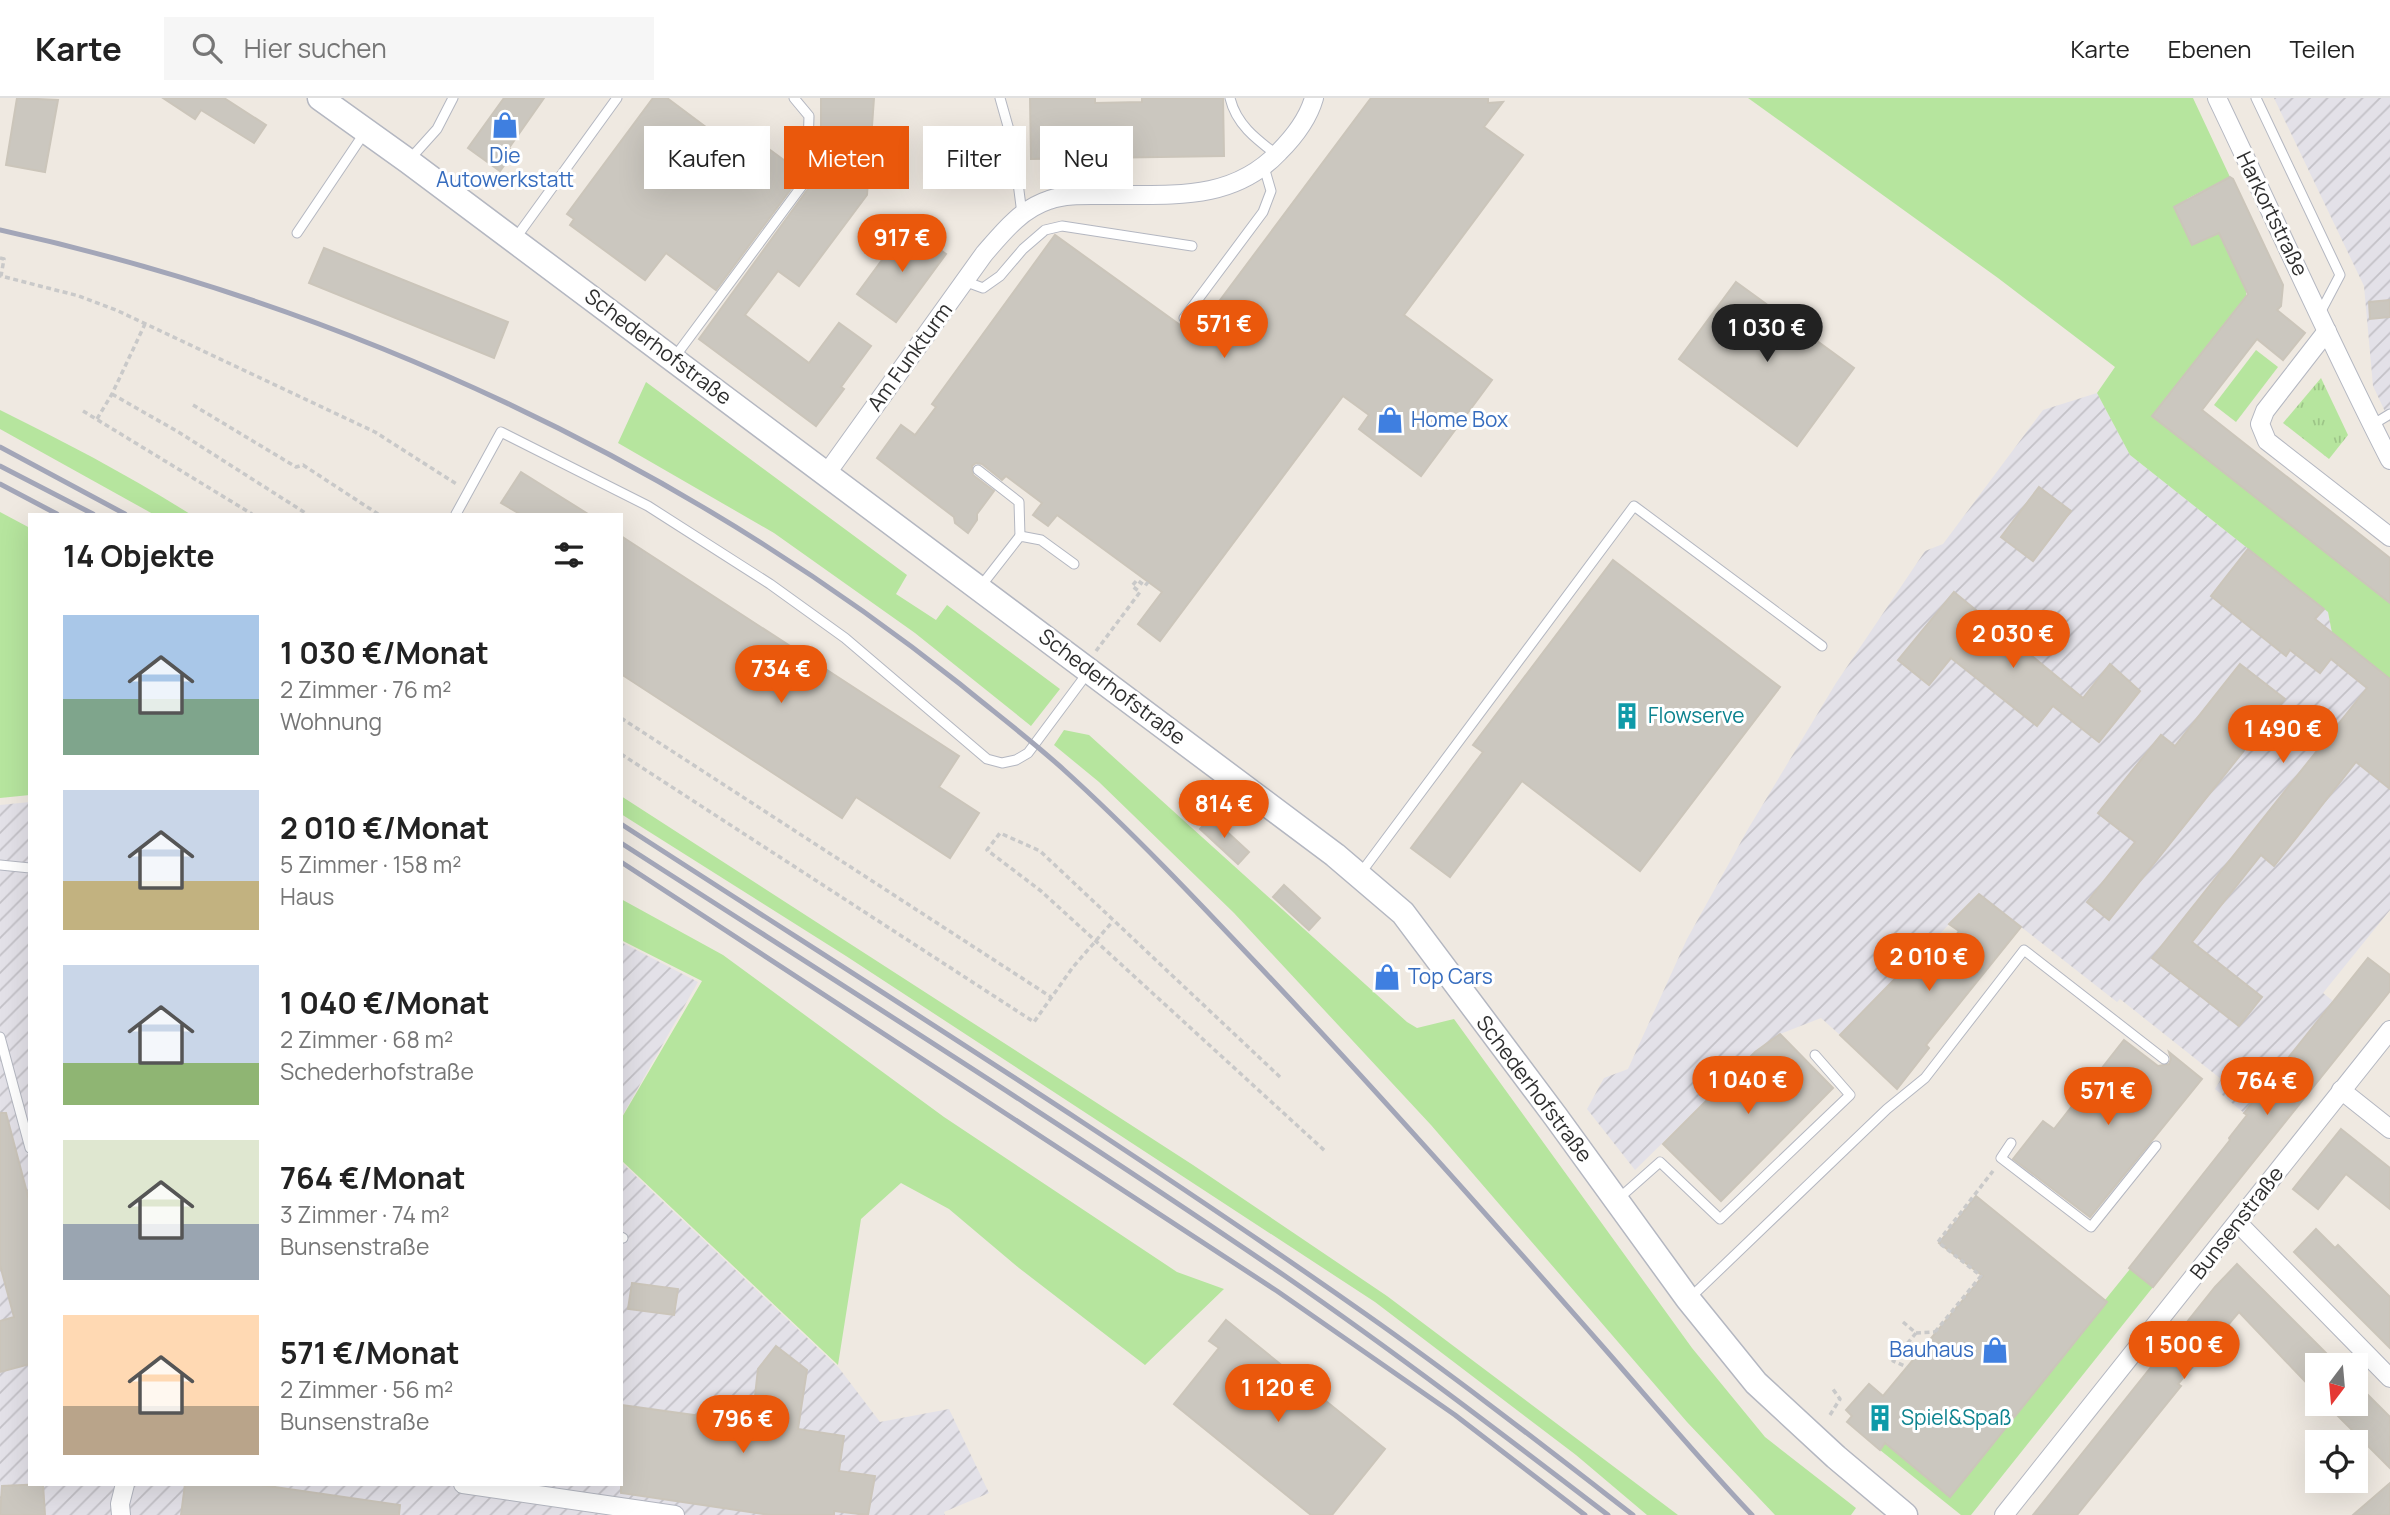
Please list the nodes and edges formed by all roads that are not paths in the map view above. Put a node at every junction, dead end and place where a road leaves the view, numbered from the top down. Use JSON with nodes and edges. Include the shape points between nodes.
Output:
{"nodes":[{"id":1,"x":320,"y":98,"type":"edge"},
{"id":2,"x":453,"y":98,"type":"edge"},
{"id":3,"x":617,"y":98,"type":"edge"},
{"id":4,"x":794,"y":98,"type":"edge"},
{"id":5,"x":1000,"y":98,"type":"edge"},
{"id":6,"x":1230,"y":98,"type":"edge"},
{"id":7,"x":1314,"y":98,"type":"edge"},
{"id":8,"x":2217,"y":98,"type":"edge"},
{"id":9,"x":2256,"y":98,"type":"edge"},
{"id":10,"x":366,"y":130,"type":"junction"},
{"id":11,"x":408,"y":161,"type":"junction"},
{"id":12,"x":1271,"y":161,"type":"junction"},
{"id":13,"x":1022,"y":214,"type":"junction"},
{"id":14,"x":298,"y":233,"type":"dead end"},
{"id":15,"x":514,"y":241,"type":"junction"},
{"id":16,"x":1192,"y":246,"type":"dead end"},
{"id":17,"x":964,"y":281,"type":"junction"},
{"id":18,"x":2320,"y":313,"type":"junction"},
{"id":19,"x":1184,"y":318,"type":"dead end"},
{"id":20,"x":2327,"y":331,"type":"junction"},
{"id":21,"x":674,"y":359,"type":"junction"},
{"id":22,"x":2390,"y":414,"type":"edge"},
{"id":23,"x":2372,"y":425,"type":"junction"},
{"id":24,"x":2390,"y":460,"type":"edge"},
{"id":25,"x":978,"y":470,"type":"dead end"},
{"id":26,"x":827,"y":473,"type":"junction"},
{"id":27,"x":457,"y":513,"type":"edge"},
{"id":28,"x":1020,"y":536,"type":"junction"},
{"id":29,"x":2390,"y":537,"type":"edge"},
{"id":30,"x":1074,"y":564,"type":"dead end"},
{"id":31,"x":980,"y":587,"type":"junction"},
{"id":32,"x":1822,"y":646,"type":"dead end"},
{"id":33,"x":1088,"y":668,"type":"junction"},
{"id":34,"x":0,"y":865,"type":"edge"},
{"id":35,"x":28,"y":868,"type":"edge"},
{"id":36,"x":1359,"y":876,"type":"junction"},
{"id":37,"x":2390,"y":1030,"type":"edge"},
{"id":38,"x":0,"y":1037,"type":"edge"},
{"id":39,"x":1815,"y":1055,"type":"dead end"},
{"id":40,"x":2164,"y":1059,"type":"dead end"},
{"id":41,"x":2341,"y":1090,"type":"junction"},
{"id":42,"x":2390,"y":1129,"type":"edge"},
{"id":43,"x":28,"y":1141,"type":"edge"},
{"id":44,"x":2011,"y":1143,"type":"dead end"},
{"id":45,"x":2156,"y":1146,"type":"dead end"},
{"id":46,"x":1617,"y":1200,"type":"junction"},
{"id":47,"x":2238,"y":1223,"type":"junction"},
{"id":48,"x":1688,"y":1299,"type":"junction"},
{"id":49,"x":2390,"y":1378,"type":"edge"},
{"id":50,"x":124,"y":1486,"type":"edge"},
{"id":51,"x":494,"y":1486,"type":"edge"},
{"id":52,"x":526,"y":1488,"type":"edge"},
{"id":53,"x":121,"y":1515,"type":"edge"},
{"id":54,"x":675,"y":1515,"type":"edge"},
{"id":55,"x":1905,"y":1515,"type":"edge"},
{"id":56,"x":2004,"y":1515,"type":"edge"}],
"edges":[{"from":1,"to":10,"type":"street","name":"Schederhofstraße"},
{"from":2,"to":11,"type":"lane","via":[[437,129]]},
{"from":3,"to":15,"type":"lane"},
{"from":4,"to":21,"type":"lane","via":[[809,116],[807,179]]},
{"from":5,"to":13,"type":"lane","via":[[1013,144]]},
{"from":6,"to":12,"type":"lane","via":[[1233,111]]},
{"from":7,"to":12,"type":"street","name":"Am Funkturm","via":[[1303,123]]},
{"from":8,"to":18,"type":"street","name":"Harkortstraße"},
{"from":9,"to":18,"type":"lane","via":[[2340,275]]},
{"from":10,"to":11,"type":"street","name":"Schederhofstraße"},
{"from":10,"to":14,"type":"lane"},
{"from":11,"to":15,"type":"street","name":"Schederhofstraße"},
{"from":12,"to":13,"type":"street","name":"Am Funkturm","via":[[1245,180],[1222,189],[1068,196],[1048,200]]},
{"from":12,"to":19,"type":"lane","via":[[1271,191],[1263,212]]},
{"from":13,"to":17,"type":"street","name":"Am Funkturm"},
{"from":15,"to":21,"type":"street","name":"Schederhofstraße"},
{"from":16,"to":17,"type":"lane","via":[[1062,226],[1045,230],[983,288]]},
{"from":17,"to":26,"type":"street","name":"Am Funkturm"},
{"from":18,"to":20,"type":"street","name":"Harkortstraße"},
{"from":20,"to":23,"type":"street","name":"Harkortstraße"},
{"from":20,"to":29,"type":"street","via":[[2265,411],[2260,424],[2267,441]]},
{"from":21,"to":26,"type":"street","name":"Schederhofstraße"},
{"from":22,"to":23,"type":"lane"},
{"from":23,"to":24,"type":"street","name":"Harkortstraße"},
{"from":25,"to":28,"type":"lane","via":[[1019,502]]},
{"from":26,"to":31,"type":"street","name":"Schederhofstraße"},
{"from":27,"to":33,"type":"lane","via":[[501,432],[648,506],[770,584],[834,630],[974,750],[1002,763],[1028,752]]},
{"from":28,"to":30,"type":"lane","via":[[1041,540]]},
{"from":28,"to":31,"type":"lane"},
{"from":31,"to":33,"type":"street","name":"Schederhofstraße"},
{"from":32,"to":36,"type":"lane","via":[[1634,506]]},
{"from":33,"to":36,"type":"street","name":"Schederhofstraße"},
{"from":34,"to":35,"type":"lane"},
{"from":36,"to":46,"type":"street","name":"Schederhofstraße","via":[[1403,913]]},
{"from":37,"to":41,"type":"street","name":"Bunsenstraße"},
{"from":38,"to":43,"type":"lane"},
{"from":39,"to":46,"type":"lane","via":[[1850,1095],[1720,1219],[1660,1162]]},
{"from":40,"to":48,"type":"lane","via":[[2024,950],[1925,1078]]},
{"from":41,"to":42,"type":"street"},
{"from":41,"to":47,"type":"street","name":"Bunsenstraße"},
{"from":44,"to":45,"type":"lane","via":[[2001,1158],[2091,1227]]},
{"from":46,"to":48,"type":"street","name":"Schederhofstraße"},
{"from":47,"to":49,"type":"street"},
{"from":47,"to":56,"type":"street","name":"Bunsenstraße"},
{"from":48,"to":55,"type":"street","name":"Schederhofstraße","via":[[1789,1416]]},
{"from":50,"to":53,"type":"street"},
{"from":51,"to":52,"type":"street"},
{"from":52,"to":54,"type":"street"}]}
